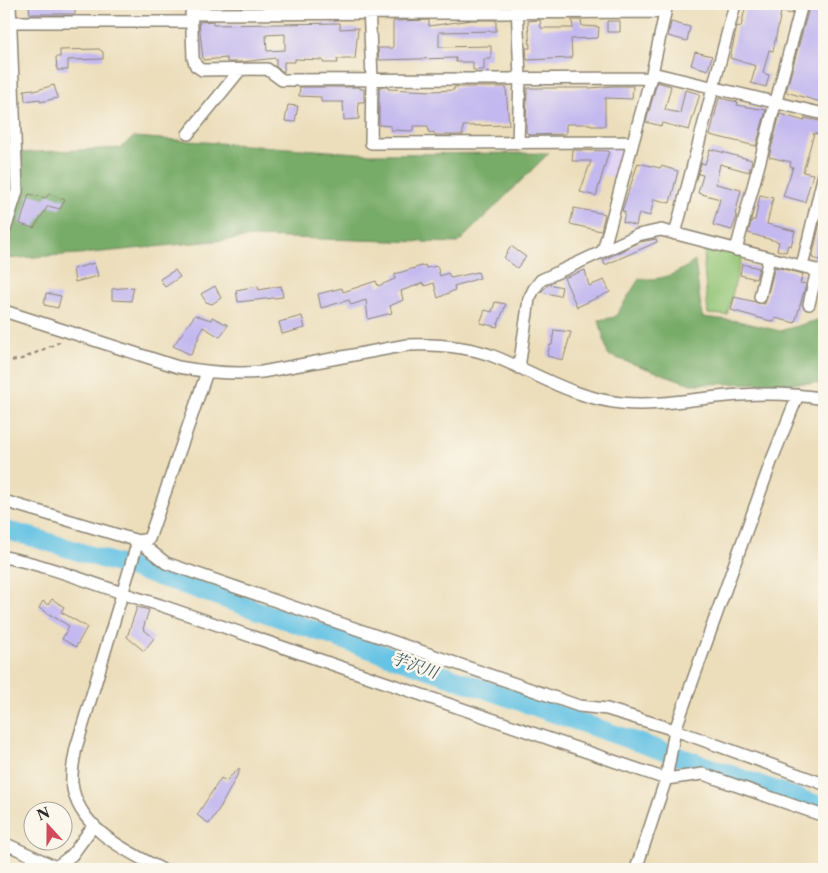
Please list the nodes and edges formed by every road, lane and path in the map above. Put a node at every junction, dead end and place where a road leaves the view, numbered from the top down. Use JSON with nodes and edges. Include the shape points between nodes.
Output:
{"nodes":[{"id":1,"x":10,"y":4,"type":"edge"},
{"id":2,"x":735,"y":4,"type":"edge"},
{"id":3,"x":802,"y":4,"type":"edge"},
{"id":4,"x":517,"y":8,"type":"edge"},
{"id":5,"x":666,"y":8,"type":"edge"},
{"id":6,"x":369,"y":9,"type":"edge"},
{"id":7,"x":191,"y":13,"type":"edge"},
{"id":8,"x":8,"y":18,"type":"edge"},
{"id":9,"x":240,"y":70,"type":"junction"},
{"id":10,"x":651,"y":75,"type":"junction"},
{"id":11,"x":520,"y":78,"type":"junction"},
{"id":12,"x":372,"y":79,"type":"junction"},
{"id":13,"x":714,"y":87,"type":"junction"},
{"id":14,"x":775,"y":103,"type":"junction"},
{"id":15,"x":824,"y":114,"type":"edge"},
{"id":16,"x":188,"y":134,"type":"dead end"},
{"id":17,"x":633,"y":142,"type":"junction"},
{"id":18,"x":518,"y":143,"type":"junction"},
{"id":19,"x":824,"y":174,"type":"edge"},
{"id":20,"x":4,"y":234,"type":"edge"},
{"id":21,"x":675,"y":234,"type":"junction"},
{"id":22,"x":736,"y":250,"type":"junction"},
{"id":23,"x":603,"y":251,"type":"junction"},
{"id":24,"x":769,"y":258,"type":"junction"},
{"id":25,"x":802,"y":266,"type":"junction"},
{"id":26,"x":821,"y":271,"type":"edge"},
{"id":27,"x":760,"y":297,"type":"dead end"},
{"id":28,"x":809,"y":304,"type":"dead end"},
{"id":29,"x":4,"y":311,"type":"edge"},
{"id":30,"x":74,"y":332,"type":"junction"},
{"id":31,"x":4,"y":362,"type":"edge"},
{"id":32,"x":519,"y":368,"type":"junction"},
{"id":33,"x":207,"y":372,"type":"junction"},
{"id":34,"x":798,"y":395,"type":"junction"},
{"id":35,"x":824,"y":399,"type":"edge"},
{"id":36,"x":4,"y":500,"type":"edge"},
{"id":37,"x":138,"y":541,"type":"junction"},
{"id":38,"x":4,"y":557,"type":"edge"},
{"id":39,"x":120,"y":594,"type":"junction"},
{"id":40,"x":674,"y":734,"type":"junction"},
{"id":41,"x":666,"y":779,"type":"junction"},
{"id":42,"x":824,"y":784,"type":"edge"},
{"id":43,"x":824,"y":816,"type":"edge"},
{"id":44,"x":94,"y":825,"type":"junction"},
{"id":45,"x":4,"y":843,"type":"edge"},
{"id":46,"x":161,"y":869,"type":"edge"},
{"id":47,"x":636,"y":869,"type":"edge"}],
"edges":[{"from":1,"to":8,"type":"street"},
{"from":2,"to":13,"type":"street"},
{"from":3,"to":14,"type":"street"},
{"from":4,"to":5,"type":"street"},
{"from":4,"to":6,"type":"street"},
{"from":4,"to":11,"type":"street"},
{"from":5,"to":10,"type":"street"},
{"from":6,"to":7,"type":"street"},
{"from":6,"to":12,"type":"street"},
{"from":7,"to":8,"type":"street"},
{"from":7,"to":9,"type":"street","via":[[196,66],[202,70]]},
{"from":8,"to":20,"type":"street","via":[[18,191]]},
{"from":9,"to":12,"type":"street","via":[[267,69],[282,80]]},
{"from":9,"to":16,"type":"street"},
{"from":10,"to":11,"type":"street"},
{"from":10,"to":13,"type":"street"},
{"from":10,"to":17,"type":"street"},
{"from":11,"to":12,"type":"street"},
{"from":11,"to":18,"type":"street"},
{"from":12,"to":18,"type":"street","via":[[372,143]]},
{"from":13,"to":14,"type":"street"},
{"from":13,"to":21,"type":"street"},
{"from":14,"to":15,"type":"street"},
{"from":14,"to":22,"type":"street"},
{"from":17,"to":18,"type":"street"},
{"from":17,"to":23,"type":"street"},
{"from":19,"to":25,"type":"street"},
{"from":21,"to":22,"type":"street"},
{"from":21,"to":23,"type":"street","via":[[650,231]]},
{"from":22,"to":24,"type":"street"},
{"from":23,"to":32,"type":"street","via":[[551,274],[534,289],[529,299]]},
{"from":24,"to":25,"type":"street"},
{"from":24,"to":27,"type":"street"},
{"from":25,"to":26,"type":"street"},
{"from":26,"to":28,"type":"street"},
{"from":29,"to":30,"type":"street"},
{"from":30,"to":31,"type":"path","via":[[40,351]]},
{"from":30,"to":33,"type":"street","via":[[178,367]]},
{"from":32,"to":33,"type":"street","via":[[474,350],[430,344],[400,346],[262,372]]},
{"from":32,"to":34,"type":"street","via":[[578,394],[620,403],[654,404],[740,395]]},
{"from":33,"to":37,"type":"street","via":[[149,539]]},
{"from":34,"to":35,"type":"street"},
{"from":34,"to":40,"type":"street"},
{"from":36,"to":37,"type":"street"},
{"from":37,"to":39,"type":"street"},
{"from":37,"to":40,"type":"street","via":[[166,563],[579,706],[607,709]]},
{"from":38,"to":39,"type":"street","via":[[88,581]]},
{"from":39,"to":41,"type":"street","via":[[160,604]]},
{"from":39,"to":44,"type":"street","via":[[76,748],[73,770],[72,783],[77,799]]},
{"from":40,"to":41,"type":"street"},
{"from":40,"to":42,"type":"street"},
{"from":41,"to":43,"type":"street","via":[[703,774]]},
{"from":41,"to":47,"type":"street"},
{"from":44,"to":45,"type":"street","via":[[72,855],[56,867]]},
{"from":44,"to":46,"type":"street","via":[[121,848]]}]}
